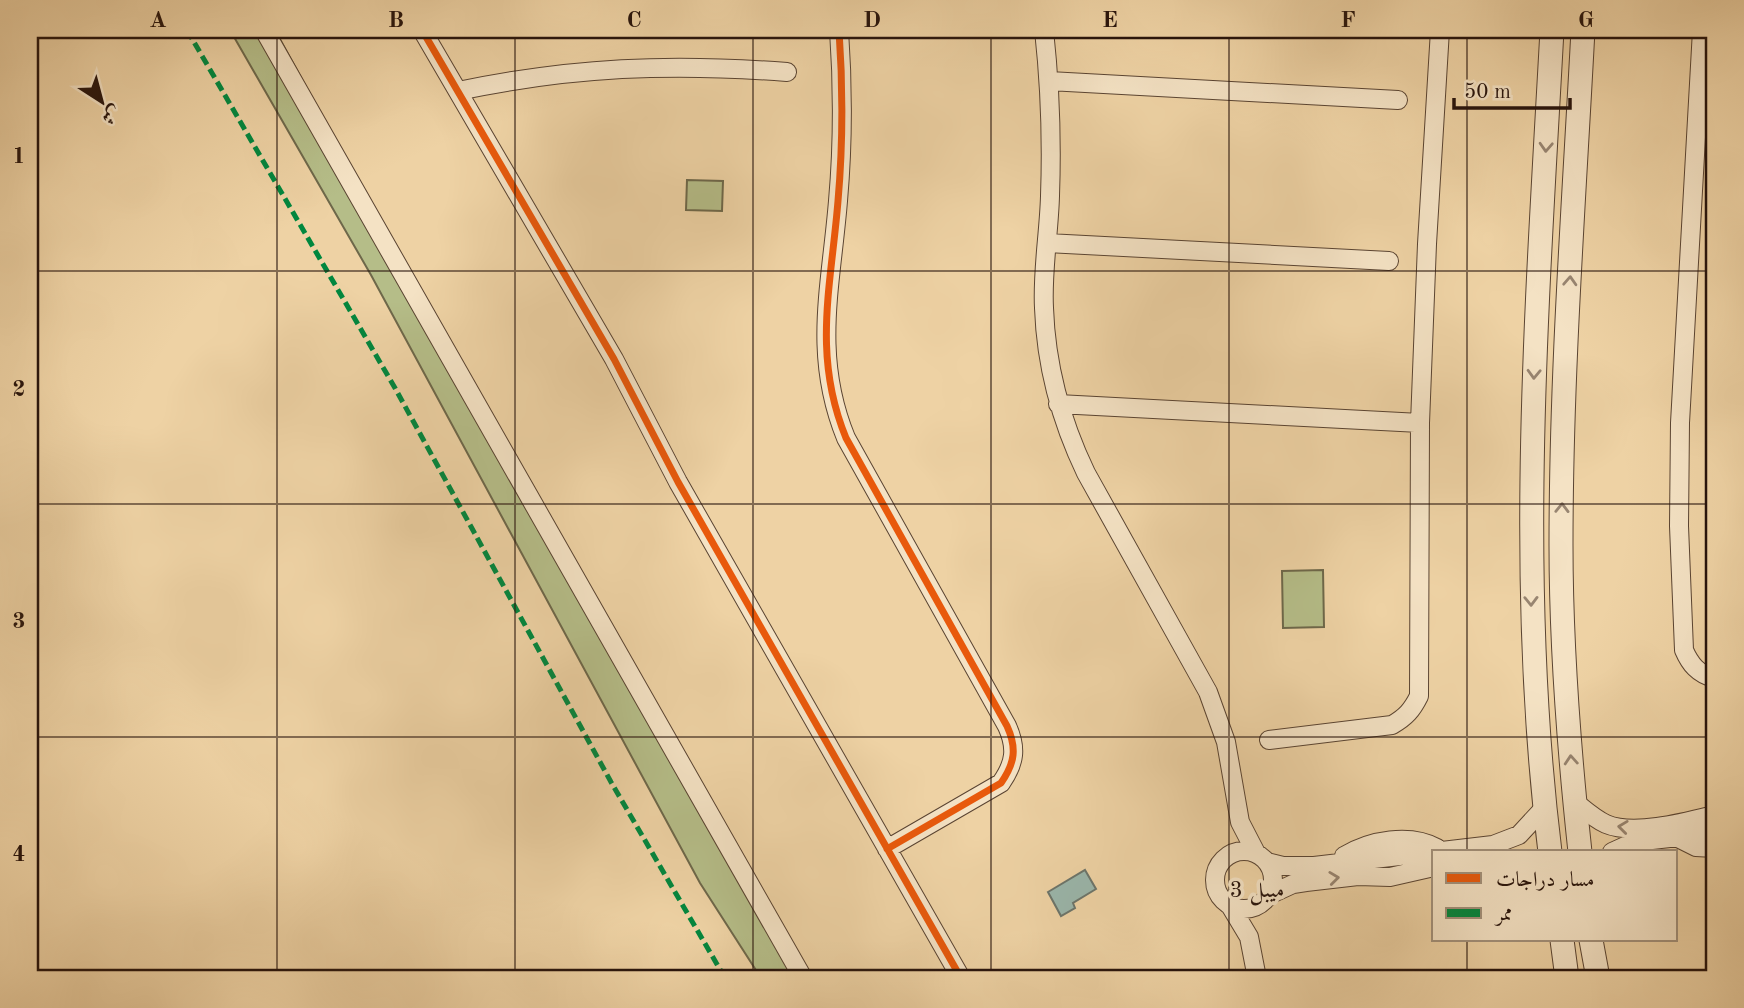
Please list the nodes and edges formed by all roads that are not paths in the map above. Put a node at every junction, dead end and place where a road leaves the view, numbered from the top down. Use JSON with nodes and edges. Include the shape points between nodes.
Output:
{"nodes":[{"id":1,"x":264,"y":30,"type":"edge"},
{"id":2,"x":422,"y":30,"type":"edge"},
{"id":3,"x":839,"y":30,"type":"edge"},
{"id":4,"x":1044,"y":30,"type":"edge"},
{"id":5,"x":1440,"y":30,"type":"edge"},
{"id":6,"x":1552,"y":30,"type":"edge"},
{"id":7,"x":1583,"y":30,"type":"edge"},
{"id":8,"x":1702,"y":30,"type":"edge"},
{"id":9,"x":787,"y":72,"type":"dead end"},
{"id":10,"x":1049,"y":81,"type":"junction"},
{"id":11,"x":458,"y":91,"type":"junction"},
{"id":12,"x":1398,"y":100,"type":"dead end"},
{"id":13,"x":1047,"y":243,"type":"junction"},
{"id":14,"x":1390,"y":261,"type":"dead end"},
{"id":15,"x":1058,"y":404,"type":"junction"},
{"id":16,"x":1420,"y":422,"type":"junction"},
{"id":17,"x":1714,"y":678,"type":"edge"},
{"id":18,"x":1269,"y":740,"type":"dead end"},
{"id":19,"x":1574,"y":803,"type":"junction"},
{"id":20,"x":1544,"y":808,"type":"junction"},
{"id":21,"x":1237,"y":810,"type":"junction"},
{"id":22,"x":1714,"y":815,"type":"edge"},
{"id":23,"x":1714,"y":833,"type":"edge"},
{"id":24,"x":1677,"y":838,"type":"junction"},
{"id":25,"x":1714,"y":848,"type":"edge"},
{"id":26,"x":887,"y":849,"type":"junction"},
{"id":27,"x":1472,"y":850,"type":"edge"},
{"id":28,"x":1550,"y":850,"type":"edge"},
{"id":29,"x":1580,"y":850,"type":"edge"},
{"id":30,"x":1616,"y":850,"type":"edge"},
{"id":31,"x":1229,"y":854,"type":"junction"},
{"id":32,"x":1432,"y":854,"type":"edge"},
{"id":33,"x":1262,"y":858,"type":"junction"},
{"id":34,"x":1432,"y":860,"type":"edge"},
{"id":35,"x":1266,"y":898,"type":"junction"},
{"id":36,"x":1231,"y":907,"type":"junction"},
{"id":37,"x":1562,"y":942,"type":"edge"},
{"id":38,"x":1591,"y":942,"type":"edge"},
{"id":39,"x":1253,"y":951,"type":"junction"},
{"id":40,"x":803,"y":978,"type":"edge"},
{"id":41,"x":961,"y":978,"type":"edge"},
{"id":42,"x":1257,"y":978,"type":"edge"},
{"id":43,"x":1567,"y":978,"type":"edge"},
{"id":44,"x":1598,"y":978,"type":"edge"}],
"edges":[{"from":1,"to":40,"type":"street"},
{"from":2,"to":11,"type":"street"},
{"from":3,"to":26,"type":"street","via":[[841,167],[825,358],[830,387],[851,449],[1007,726],[1014,755],[1001,783]]},
{"from":4,"to":10,"type":"street"},
{"from":5,"to":16,"type":"street"},
{"from":6,"to":20,"type":"street","one_way":true,"via":[[1530,482],[1531,606]]},
{"from":19,"to":7,"type":"street","one_way":true,"via":[[1561,546]]},
{"from":8,"to":17,"type":"street","via":[[1680,423],[1679,526],[1684,649],[1698,670]]},
{"from":9,"to":11,"type":"street","via":[[690,66],[624,68],[555,73]]},
{"from":10,"to":12,"type":"street"},
{"from":10,"to":13,"type":"street"},
{"from":11,"to":26,"type":"street","via":[[614,359],[678,482]]},
{"from":13,"to":14,"type":"street"},
{"from":13,"to":15,"type":"street","via":[[1044,307]]},
{"from":15,"to":16,"type":"street"},
{"from":15,"to":21,"type":"street","via":[[1086,473],[1208,692],[1226,742]]},
{"from":16,"to":18,"type":"street","via":[[1419,696],[1404,718],[1392,725]]},
{"from":22,"to":19,"type":"street","one_way":true,"via":[[1620,828]]},
{"from":19,"to":29,"type":"street"},
{"from":20,"to":27,"type":"street","via":[[1506,842]]},
{"from":20,"to":28,"type":"street"},
{"from":21,"to":31,"type":"street"},
{"from":21,"to":33,"type":"street","via":[[1245,833]]},
{"from":23,"to":24,"type":"street"},
{"from":24,"to":25,"type":"street","via":[[1696,847]]},
{"from":24,"to":30,"type":"street","via":[[1634,842]]},
{"from":26,"to":41,"type":"street"},
{"from":31,"to":33,"type":"street","via":[[1240,851]]},
{"from":31,"to":36,"type":"street","via":[[1218,866],[1215,885]]},
{"from":32,"to":33,"type":"street","via":[[1418,841],[1382,842],[1351,852],[1335,863],[1298,867]]},
{"from":33,"to":35,"type":"street","via":[[1273,875]]},
{"from":35,"to":34,"type":"street","one_way":true,"via":[[1293,884],[1390,877]]},
{"from":35,"to":36,"type":"street","via":[[1245,909]]},
{"from":35,"to":39,"type":"street"},
{"from":36,"to":39,"type":"street"},
{"from":37,"to":43,"type":"street"},
{"from":38,"to":44,"type":"street"},
{"from":39,"to":42,"type":"street"}]}
